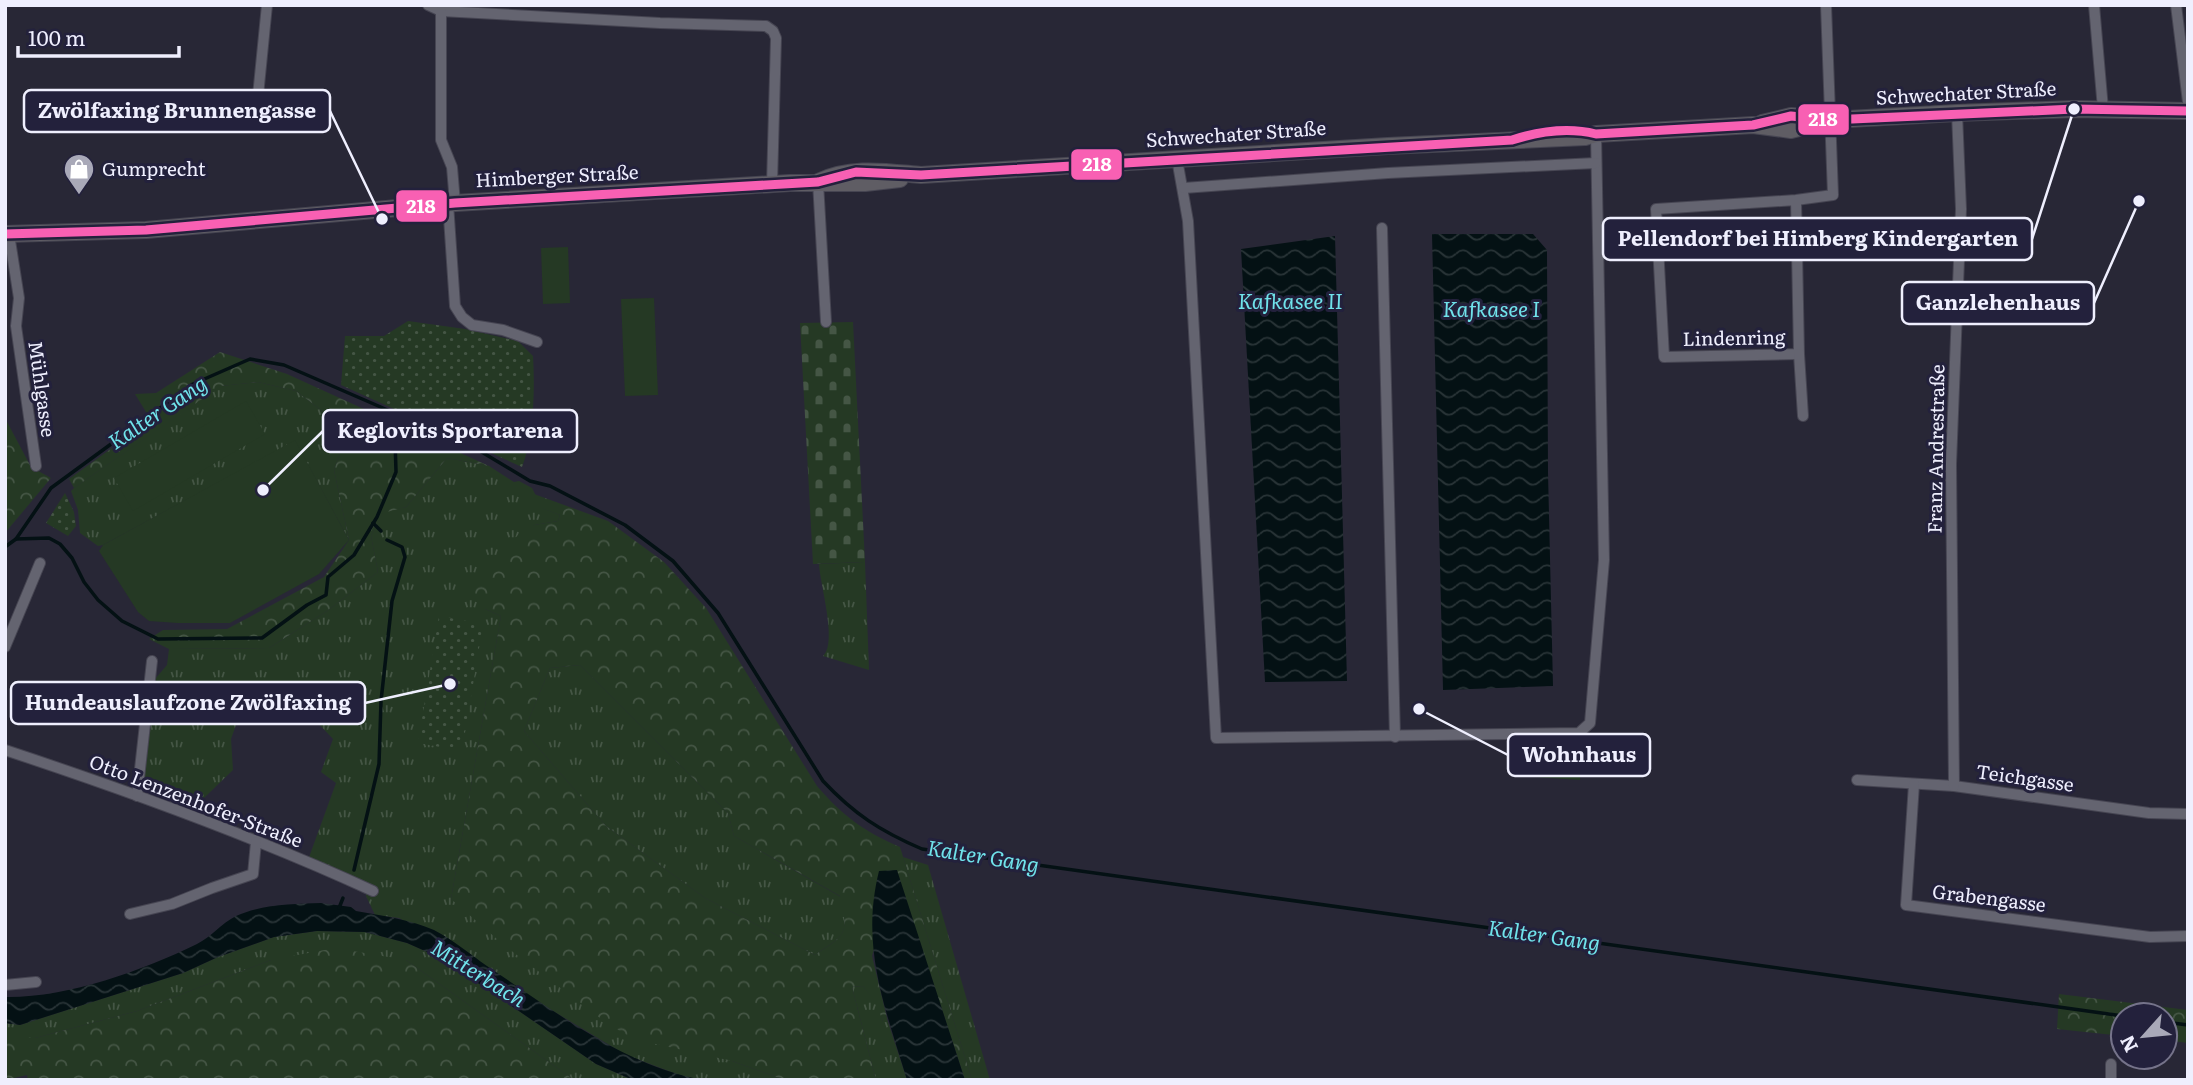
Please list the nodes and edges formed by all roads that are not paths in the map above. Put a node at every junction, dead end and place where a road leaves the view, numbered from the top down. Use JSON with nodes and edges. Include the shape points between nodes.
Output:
{"nodes":[{"id":1,"x":267,"y":5,"type":"edge"},
{"id":2,"x":428,"y":5,"type":"edge"},
{"id":3,"x":1826,"y":5,"type":"edge"},
{"id":4,"x":2094,"y":5,"type":"edge"},
{"id":5,"x":2176,"y":5,"type":"edge"},
{"id":6,"x":441,"y":11,"type":"junction"},
{"id":7,"x":2188,"y":102,"type":"edge"},
{"id":8,"x":2102,"y":109,"type":"junction"},
{"id":9,"x":2188,"y":111,"type":"edge"},
{"id":10,"x":1957,"y":113,"type":"junction"},
{"id":11,"x":1830,"y":120,"type":"junction"},
{"id":12,"x":256,"y":126,"type":"dead end"},
{"id":13,"x":1595,"y":134,"type":"junction"},
{"id":14,"x":1177,"y":159,"type":"junction"},
{"id":15,"x":1597,"y":163,"type":"junction"},
{"id":16,"x":818,"y":182,"type":"junction"},
{"id":17,"x":772,"y":184,"type":"junction"},
{"id":18,"x":1184,"y":188,"type":"junction"},
{"id":19,"x":1796,"y":200,"type":"junction"},
{"id":20,"x":451,"y":203,"type":"junction"},
{"id":21,"x":1382,"y":228,"type":"dead end"},
{"id":22,"x":7,"y":234,"type":"edge"},
{"id":23,"x":826,"y":322,"type":"dead end"},
{"id":24,"x":537,"y":342,"type":"dead end"},
{"id":25,"x":1799,"y":354,"type":"junction"},
{"id":26,"x":1803,"y":416,"type":"dead end"},
{"id":27,"x":36,"y":466,"type":"dead end"},
{"id":28,"x":40,"y":563,"type":"dead end"},
{"id":29,"x":5,"y":647,"type":"edge"},
{"id":30,"x":152,"y":661,"type":"dead end"},
{"id":31,"x":1395,"y":737,"type":"junction"},
{"id":32,"x":5,"y":750,"type":"edge"},
{"id":33,"x":1857,"y":779,"type":"dead end"},
{"id":34,"x":1914,"y":784,"type":"junction"},
{"id":35,"x":1954,"y":786,"type":"junction"},
{"id":36,"x":137,"y":796,"type":"junction"},
{"id":37,"x":2188,"y":814,"type":"edge"},
{"id":38,"x":256,"y":842,"type":"junction"},
{"id":39,"x":373,"y":891,"type":"dead end"},
{"id":40,"x":130,"y":914,"type":"dead end"},
{"id":41,"x":2188,"y":936,"type":"edge"},
{"id":42,"x":36,"y":982,"type":"dead end"},
{"id":43,"x":5,"y":985,"type":"edge"}],
"edges":[{"from":1,"to":12,"type":"street"},
{"from":2,"to":6,"type":"street"},
{"from":3,"to":11,"type":"street"},
{"from":4,"to":8,"type":"street"},
{"from":5,"to":7,"type":"street"},
{"from":6,"to":17,"type":"street","via":[[766,26],[776,38]]},
{"from":6,"to":20,"type":"street","via":[[441,140],[452,167]]},
{"from":8,"to":9,"type":"main road","name":"Schwechater Straße"},
{"from":8,"to":10,"type":"main road","name":"Schwechater Straße"},
{"from":10,"to":11,"type":"main road","name":"Schwechater Straße"},
{"from":10,"to":35,"type":"street","name":"Franz Andrestraße","via":[[1961,209],[1951,464]]},
{"from":11,"to":13,"type":"main road","name":"Schwechater Straße","via":[[1791,130],[1700,126]]},
{"from":11,"to":19,"type":"street","name":"Lindenring","via":[[1833,195]]},
{"from":13,"to":14,"type":"main road","name":"Schwechater Straße"},
{"from":13,"to":15,"type":"street"},
{"from":14,"to":16,"type":"main road","name":"Schwechater Straße","via":[[920,174],[856,171]]},
{"from":14,"to":18,"type":"street"},
{"from":15,"to":18,"type":"street"},
{"from":15,"to":31,"type":"street","via":[[1604,560],[1590,723],[1579,733]]},
{"from":16,"to":17,"type":"main road","name":"Himberger Straße"},
{"from":16,"to":23,"type":"street"},
{"from":17,"to":20,"type":"main road","name":"Himberger Straße"},
{"from":18,"to":31,"type":"street","via":[[1216,738]]},
{"from":19,"to":25,"type":"street","name":"Lindenring"},
{"from":19,"to":25,"type":"street","name":"Lindenring","via":[[1656,209],[1664,357]]},
{"from":20,"to":22,"type":"main road","name":"Himberger Straße","via":[[158,229]]},
{"from":20,"to":24,"type":"street","via":[[455,306],[472,325]]},
{"from":21,"to":31,"type":"street"},
{"from":22,"to":27,"type":"street","name":"Mühlgasse","via":[[19,299],[16,326]]},
{"from":25,"to":26,"type":"street","name":"Lindenring"},
{"from":28,"to":29,"type":"street"},
{"from":30,"to":36,"type":"street"},
{"from":32,"to":36,"type":"street","name":"Otto Lenzenhofer-Straße"},
{"from":33,"to":34,"type":"street","name":"Teichgasse"},
{"from":34,"to":35,"type":"street","name":"Teichgasse"},
{"from":34,"to":41,"type":"street","name":"Grabengasse","via":[[1906,905],[2150,937]]},
{"from":35,"to":37,"type":"street","name":"Teichgasse","via":[[2148,814]]},
{"from":36,"to":38,"type":"street","name":"Otto Lenzenhofer-Straße"},
{"from":38,"to":39,"type":"street","name":"Otto Lenzenhofer-Straße"},
{"from":38,"to":40,"type":"street","via":[[253,874]]},
{"from":42,"to":43,"type":"street"}]}
